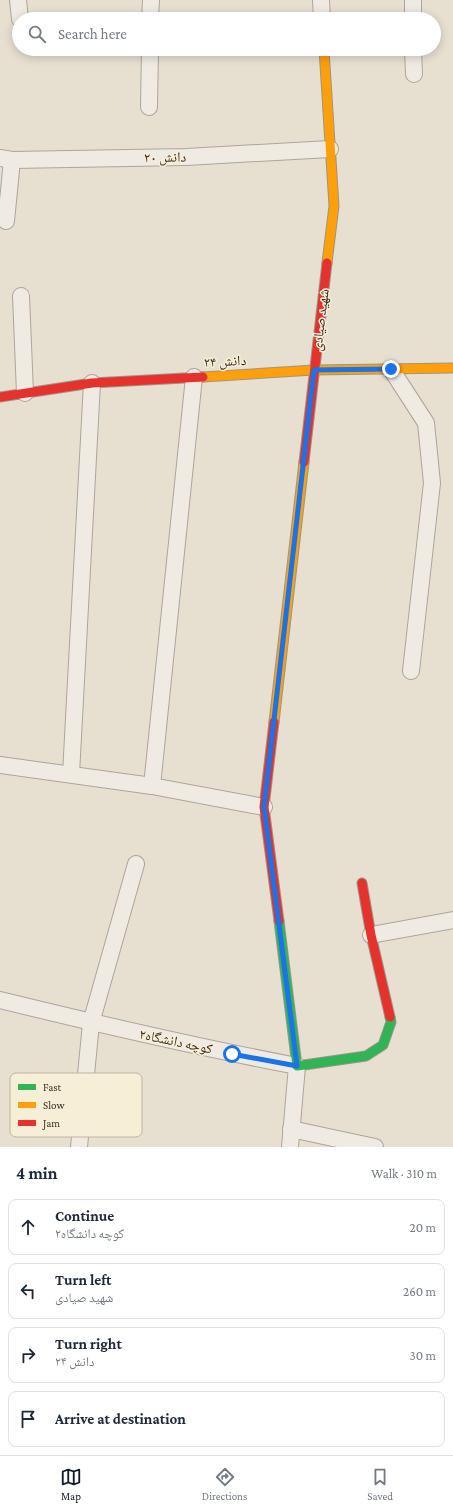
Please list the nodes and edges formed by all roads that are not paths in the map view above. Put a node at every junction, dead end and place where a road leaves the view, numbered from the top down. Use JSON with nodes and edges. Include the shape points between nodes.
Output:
{"nodes":[{"id":1,"x":18,"y":0,"type":"edge"},
{"id":2,"x":151,"y":0,"type":"edge"},
{"id":3,"x":321,"y":0,"type":"edge"},
{"id":4,"x":413,"y":0,"type":"edge"},
{"id":5,"x":19,"y":12,"type":"edge"},
{"id":6,"x":150,"y":12,"type":"edge"},
{"id":7,"x":322,"y":12,"type":"edge"},
{"id":8,"x":413,"y":12,"type":"edge"},
{"id":9,"x":150,"y":56,"type":"edge"},
{"id":10,"x":324,"y":56,"type":"edge"},
{"id":11,"x":413,"y":56,"type":"edge"},
{"id":12,"x":414,"y":74,"type":"dead end"},
{"id":13,"x":149,"y":107,"type":"dead end"},
{"id":14,"x":330,"y":149,"type":"junction"},
{"id":15,"x":6,"y":159,"type":"edge"},
{"id":16,"x":6,"y":221,"type":"dead end"},
{"id":17,"x":21,"y":296,"type":"dead end"},
{"id":18,"x":453,"y":368,"type":"edge"},
{"id":19,"x":391,"y":369,"type":"junction"},
{"id":20,"x":314,"y":370,"type":"junction"},
{"id":21,"x":194,"y":377,"type":"junction"},
{"id":22,"x":92,"y":383,"type":"junction"},
{"id":23,"x":25,"y":393,"type":"junction"},
{"id":24,"x":0,"y":397,"type":"edge"},
{"id":25,"x":410,"y":672,"type":"dead end"},
{"id":26,"x":0,"y":765,"type":"edge"},
{"id":27,"x":71,"y":774,"type":"junction"},
{"id":28,"x":152,"y":786,"type":"junction"},
{"id":29,"x":264,"y":807,"type":"junction"},
{"id":30,"x":136,"y":864,"type":"dead end"},
{"id":31,"x":362,"y":883,"type":"dead end"},
{"id":32,"x":453,"y":920,"type":"edge"},
{"id":33,"x":371,"y":935,"type":"junction"},
{"id":34,"x":0,"y":1000,"type":"edge"},
{"id":35,"x":91,"y":1023,"type":"junction"},
{"id":36,"x":297,"y":1066,"type":"junction"},
{"id":37,"x":86,"y":1073,"type":"edge"},
{"id":38,"x":291,"y":1129,"type":"junction"},
{"id":39,"x":80,"y":1137,"type":"edge"},
{"id":40,"x":79,"y":1147,"type":"edge"},
{"id":41,"x":290,"y":1147,"type":"edge"},
{"id":42,"x":375,"y":1147,"type":"edge"}],
"edges":[{"from":1,"to":5,"type":"street"},
{"from":2,"to":6,"type":"street"},
{"from":3,"to":7,"type":"street"},
{"from":4,"to":8,"type":"street"},
{"from":9,"to":13,"type":"street"},
{"from":10,"to":14,"type":"street","name":"شهید صیادی"},
{"from":11,"to":12,"type":"street"},
{"from":14,"to":15,"type":"street","name":"دانش ۲۰","via":[[186,157]]},
{"from":14,"to":20,"type":"street","name":"شهید صیادی","via":[[334,206]]},
{"from":15,"to":16,"type":"street"},
{"from":17,"to":23,"type":"street"},
{"from":18,"to":19,"type":"street","name":"دانش ۲۴"},
{"from":19,"to":20,"type":"street","name":"دانش ۲۴"},
{"from":19,"to":25,"type":"street","via":[[426,423],[432,483]]},
{"from":20,"to":21,"type":"street","name":"دانش ۲۴"},
{"from":20,"to":29,"type":"street","name":"شهید صیادی"},
{"from":21,"to":22,"type":"street","name":"دانش ۲۴"},
{"from":21,"to":28,"type":"street"},
{"from":22,"to":23,"type":"street","name":"دانش ۲۴"},
{"from":22,"to":27,"type":"street"},
{"from":23,"to":24,"type":"street","name":"دانش ۲۴"},
{"from":26,"to":27,"type":"street"},
{"from":27,"to":28,"type":"street"},
{"from":28,"to":29,"type":"street"},
{"from":29,"to":36,"type":"street","name":"شهید صیادی"},
{"from":30,"to":35,"type":"street"},
{"from":31,"to":33,"type":"street"},
{"from":32,"to":33,"type":"street"},
{"from":33,"to":36,"type":"street","via":[[391,1022],[383,1045],[366,1056]]},
{"from":34,"to":35,"type":"street","name":"کوچه دانشگاه۲"},
{"from":35,"to":36,"type":"street","name":"کوچه دانشگاه۲"},
{"from":35,"to":37,"type":"street"},
{"from":36,"to":38,"type":"street"},
{"from":38,"to":41,"type":"street"},
{"from":38,"to":42,"type":"street"},
{"from":39,"to":40,"type":"street"}]}
